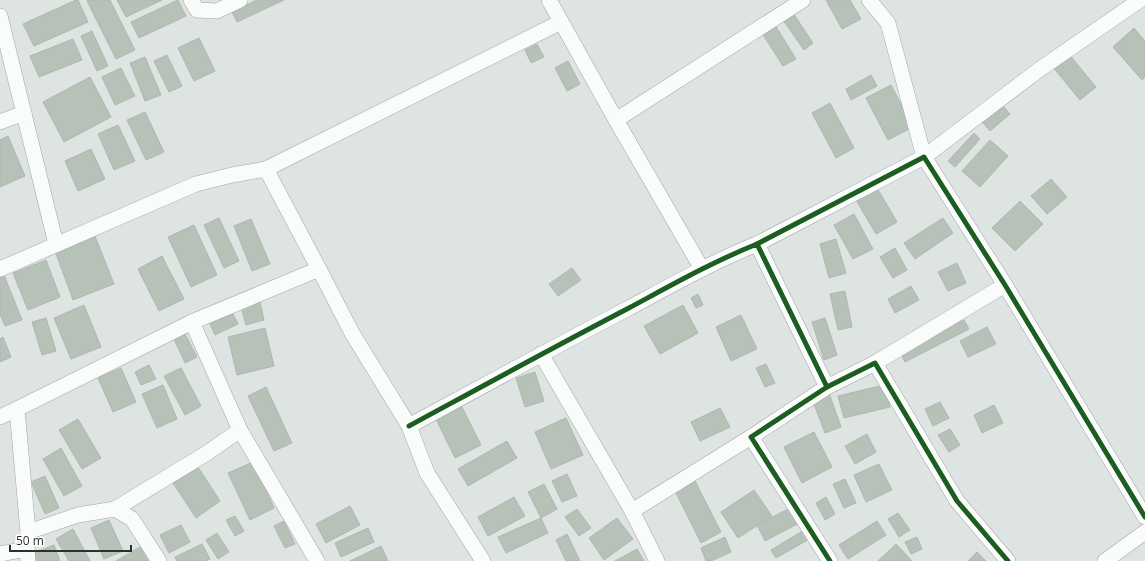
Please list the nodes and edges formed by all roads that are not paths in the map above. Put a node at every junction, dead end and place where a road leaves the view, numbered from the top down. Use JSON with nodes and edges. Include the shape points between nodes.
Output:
{"nodes":[{"id":1,"x":191,"y":0,"type":"edge"},
{"id":2,"x":240,"y":0,"type":"edge"},
{"id":3,"x":549,"y":0,"type":"edge"},
{"id":4,"x":803,"y":0,"type":"edge"},
{"id":5,"x":869,"y":0,"type":"edge"},
{"id":6,"x":1140,"y":0,"type":"edge"},
{"id":7,"x":0,"y":16,"type":"edge"},
{"id":8,"x":561,"y":22,"type":"junction"},
{"id":9,"x":24,"y":113,"type":"junction"},
{"id":10,"x":616,"y":120,"type":"junction"},
{"id":11,"x":0,"y":122,"type":"edge"},
{"id":12,"x":924,"y":156,"type":"junction"},
{"id":13,"x":266,"y":169,"type":"junction"},
{"id":14,"x":56,"y":244,"type":"junction"},
{"id":15,"x":757,"y":244,"type":"junction"},
{"id":16,"x":0,"y":269,"type":"edge"},
{"id":17,"x":319,"y":269,"type":"junction"},
{"id":18,"x":702,"y":269,"type":"junction"},
{"id":19,"x":1005,"y":285,"type":"junction"},
{"id":20,"x":192,"y":322,"type":"junction"},
{"id":21,"x":541,"y":354,"type":"junction"},
{"id":22,"x":874,"y":363,"type":"junction"},
{"id":23,"x":827,"y":387,"type":"junction"},
{"id":24,"x":17,"y":409,"type":"junction"},
{"id":25,"x":0,"y":417,"type":"edge"},
{"id":26,"x":409,"y":426,"type":"junction"},
{"id":27,"x":240,"y":430,"type":"junction"},
{"id":28,"x":751,"y":437,"type":"junction"},
{"id":29,"x":115,"y":509,"type":"junction"},
{"id":30,"x":632,"y":511,"type":"junction"},
{"id":31,"x":1145,"y":517,"type":"edge"},
{"id":32,"x":28,"y":532,"type":"junction"},
{"id":33,"x":1145,"y":532,"type":"edge"},
{"id":34,"x":0,"y":554,"type":"edge"},
{"id":35,"x":28,"y":555,"type":"edge"},
{"id":36,"x":159,"y":561,"type":"edge"},
{"id":37,"x":317,"y":561,"type":"edge"},
{"id":38,"x":483,"y":561,"type":"edge"},
{"id":39,"x":657,"y":561,"type":"edge"},
{"id":40,"x":830,"y":561,"type":"edge"},
{"id":41,"x":1008,"y":561,"type":"edge"},
{"id":42,"x":1105,"y":561,"type":"edge"}],
"edges":[{"from":1,"to":2,"type":"street","via":[[197,10],[217,11]]},
{"from":3,"to":8,"type":"street"},
{"from":4,"to":10,"type":"street"},
{"from":5,"to":12,"type":"street","via":[[888,23]]},
{"from":6,"to":12,"type":"street","via":[[1040,69]]},
{"from":7,"to":9,"type":"street"},
{"from":8,"to":10,"type":"street"},
{"from":8,"to":13,"type":"street"},
{"from":9,"to":11,"type":"street"},
{"from":9,"to":14,"type":"street"},
{"from":10,"to":18,"type":"street"},
{"from":12,"to":15,"type":"street"},
{"from":12,"to":19,"type":"street"},
{"from":13,"to":14,"type":"street","via":[[196,184]]},
{"from":13,"to":17,"type":"street"},
{"from":14,"to":16,"type":"street"},
{"from":15,"to":18,"type":"street"},
{"from":15,"to":23,"type":"street"},
{"from":17,"to":20,"type":"street"},
{"from":17,"to":26,"type":"street","via":[[352,333]]},
{"from":18,"to":21,"type":"street"},
{"from":19,"to":22,"type":"street"},
{"from":19,"to":31,"type":"street"},
{"from":20,"to":24,"type":"street"},
{"from":20,"to":27,"type":"street"},
{"from":21,"to":26,"type":"street"},
{"from":21,"to":30,"type":"street"},
{"from":22,"to":23,"type":"street"},
{"from":22,"to":41,"type":"street","via":[[957,501]]},
{"from":23,"to":28,"type":"street"},
{"from":24,"to":25,"type":"street"},
{"from":24,"to":32,"type":"street"},
{"from":26,"to":38,"type":"street","via":[[427,473]]},
{"from":27,"to":29,"type":"street"},
{"from":27,"to":37,"type":"street"},
{"from":28,"to":30,"type":"street"},
{"from":28,"to":40,"type":"street"},
{"from":29,"to":32,"type":"street","via":[[78,515]]},
{"from":29,"to":36,"type":"street","via":[[132,518]]},
{"from":30,"to":39,"type":"street"},
{"from":32,"to":35,"type":"street"},
{"from":33,"to":42,"type":"street"},
{"from":34,"to":35,"type":"street"}]}
